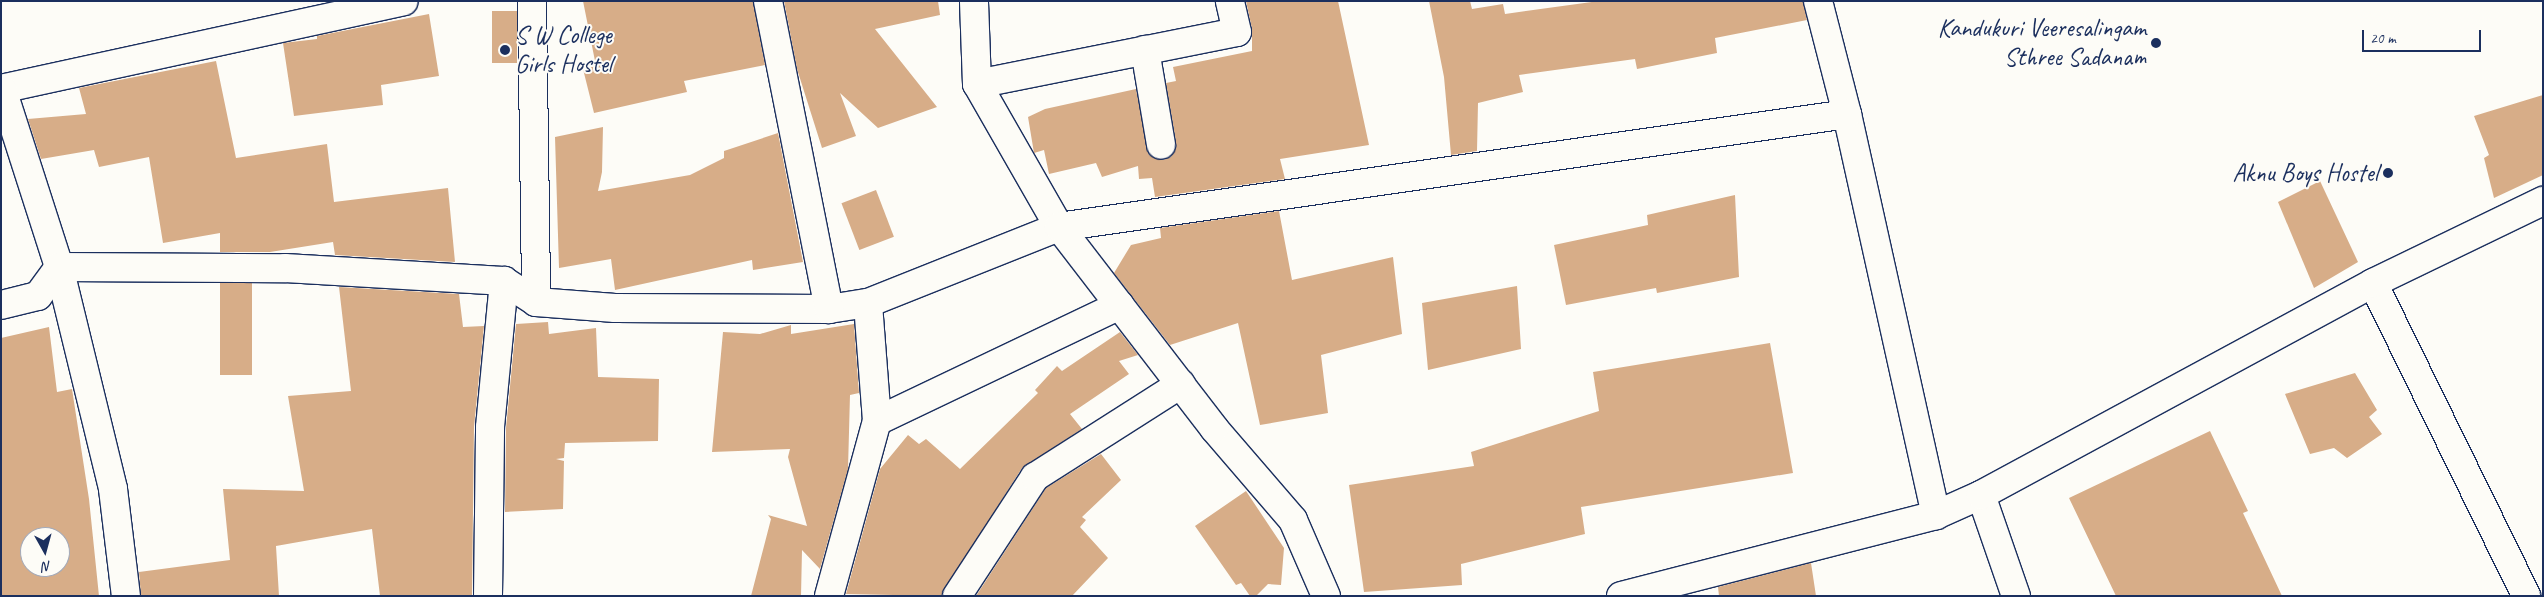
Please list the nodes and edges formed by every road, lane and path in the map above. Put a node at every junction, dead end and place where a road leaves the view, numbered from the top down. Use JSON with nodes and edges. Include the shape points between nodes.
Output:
{"nodes":[{"id":1,"x":403,"y":1,"type":"edge"},
{"id":2,"x":532,"y":1,"type":"edge"},
{"id":3,"x":768,"y":1,"type":"edge"},
{"id":4,"x":974,"y":1,"type":"edge"},
{"id":5,"x":1230,"y":1,"type":"edge"},
{"id":6,"x":1818,"y":1,"type":"edge"},
{"id":7,"x":1145,"y":50,"type":"junction"},
{"id":8,"x":977,"y":84,"type":"junction"},
{"id":9,"x":2,"y":89,"type":"edge"},
{"id":10,"x":1847,"y":114,"type":"junction"},
{"id":11,"x":1162,"y":145,"type":"dead end"},
{"id":12,"x":2543,"y":201,"type":"edge"},
{"id":13,"x":1059,"y":227,"type":"junction"},
{"id":14,"x":59,"y":267,"type":"junction"},
{"id":15,"x":504,"y":281,"type":"junction"},
{"id":16,"x":2373,"y":282,"type":"junction"},
{"id":17,"x":536,"y":302,"type":"junction"},
{"id":18,"x":868,"y":303,"type":"junction"},
{"id":19,"x":1,"y":305,"type":"edge"},
{"id":20,"x":1120,"y":305,"type":"junction"},
{"id":21,"x":829,"y":308,"type":"junction"},
{"id":22,"x":1181,"y":384,"type":"junction"},
{"id":23,"x":877,"y":421,"type":"junction"},
{"id":24,"x":1981,"y":495,"type":"junction"},
{"id":25,"x":1936,"y":514,"type":"junction"},
{"id":26,"x":126,"y":596,"type":"edge"},
{"id":27,"x":488,"y":596,"type":"edge"},
{"id":28,"x":829,"y":596,"type":"edge"},
{"id":29,"x":956,"y":596,"type":"edge"},
{"id":30,"x":1326,"y":596,"type":"edge"},
{"id":31,"x":1621,"y":596,"type":"edge"},
{"id":32,"x":2016,"y":596,"type":"edge"},
{"id":33,"x":2526,"y":596,"type":"edge"}],
"edges":[{"from":1,"to":9,"type":"street"},
{"from":2,"to":17,"type":"street"},
{"from":3,"to":21,"type":"street"},
{"from":4,"to":8,"type":"street"},
{"from":5,"to":7,"type":"street","via":[[1237,32]]},
{"from":6,"to":10,"type":"street"},
{"from":7,"to":8,"type":"street"},
{"from":7,"to":11,"type":"street"},
{"from":8,"to":13,"type":"street"},
{"from":9,"to":14,"type":"street"},
{"from":10,"to":13,"type":"street"},
{"from":10,"to":25,"type":"street"},
{"from":12,"to":16,"type":"street"},
{"from":13,"to":18,"type":"street"},
{"from":13,"to":20,"type":"street"},
{"from":14,"to":15,"type":"street","via":[[285,268]]},
{"from":14,"to":19,"type":"street","via":[[38,296]]},
{"from":14,"to":26,"type":"street","via":[[113,489]]},
{"from":15,"to":17,"type":"street"},
{"from":15,"to":27,"type":"street","via":[[490,427]]},
{"from":16,"to":24,"type":"street"},
{"from":16,"to":33,"type":"street"},
{"from":17,"to":21,"type":"street","via":[[615,308]]},
{"from":18,"to":21,"type":"street"},
{"from":18,"to":23,"type":"street"},
{"from":20,"to":22,"type":"street"},
{"from":20,"to":23,"type":"street"},
{"from":22,"to":29,"type":"street","via":[[1035,477]]},
{"from":22,"to":30,"type":"street","via":[[1293,520]]},
{"from":23,"to":28,"type":"street"},
{"from":24,"to":25,"type":"street"},
{"from":24,"to":32,"type":"street"},
{"from":25,"to":31,"type":"street"}]}
